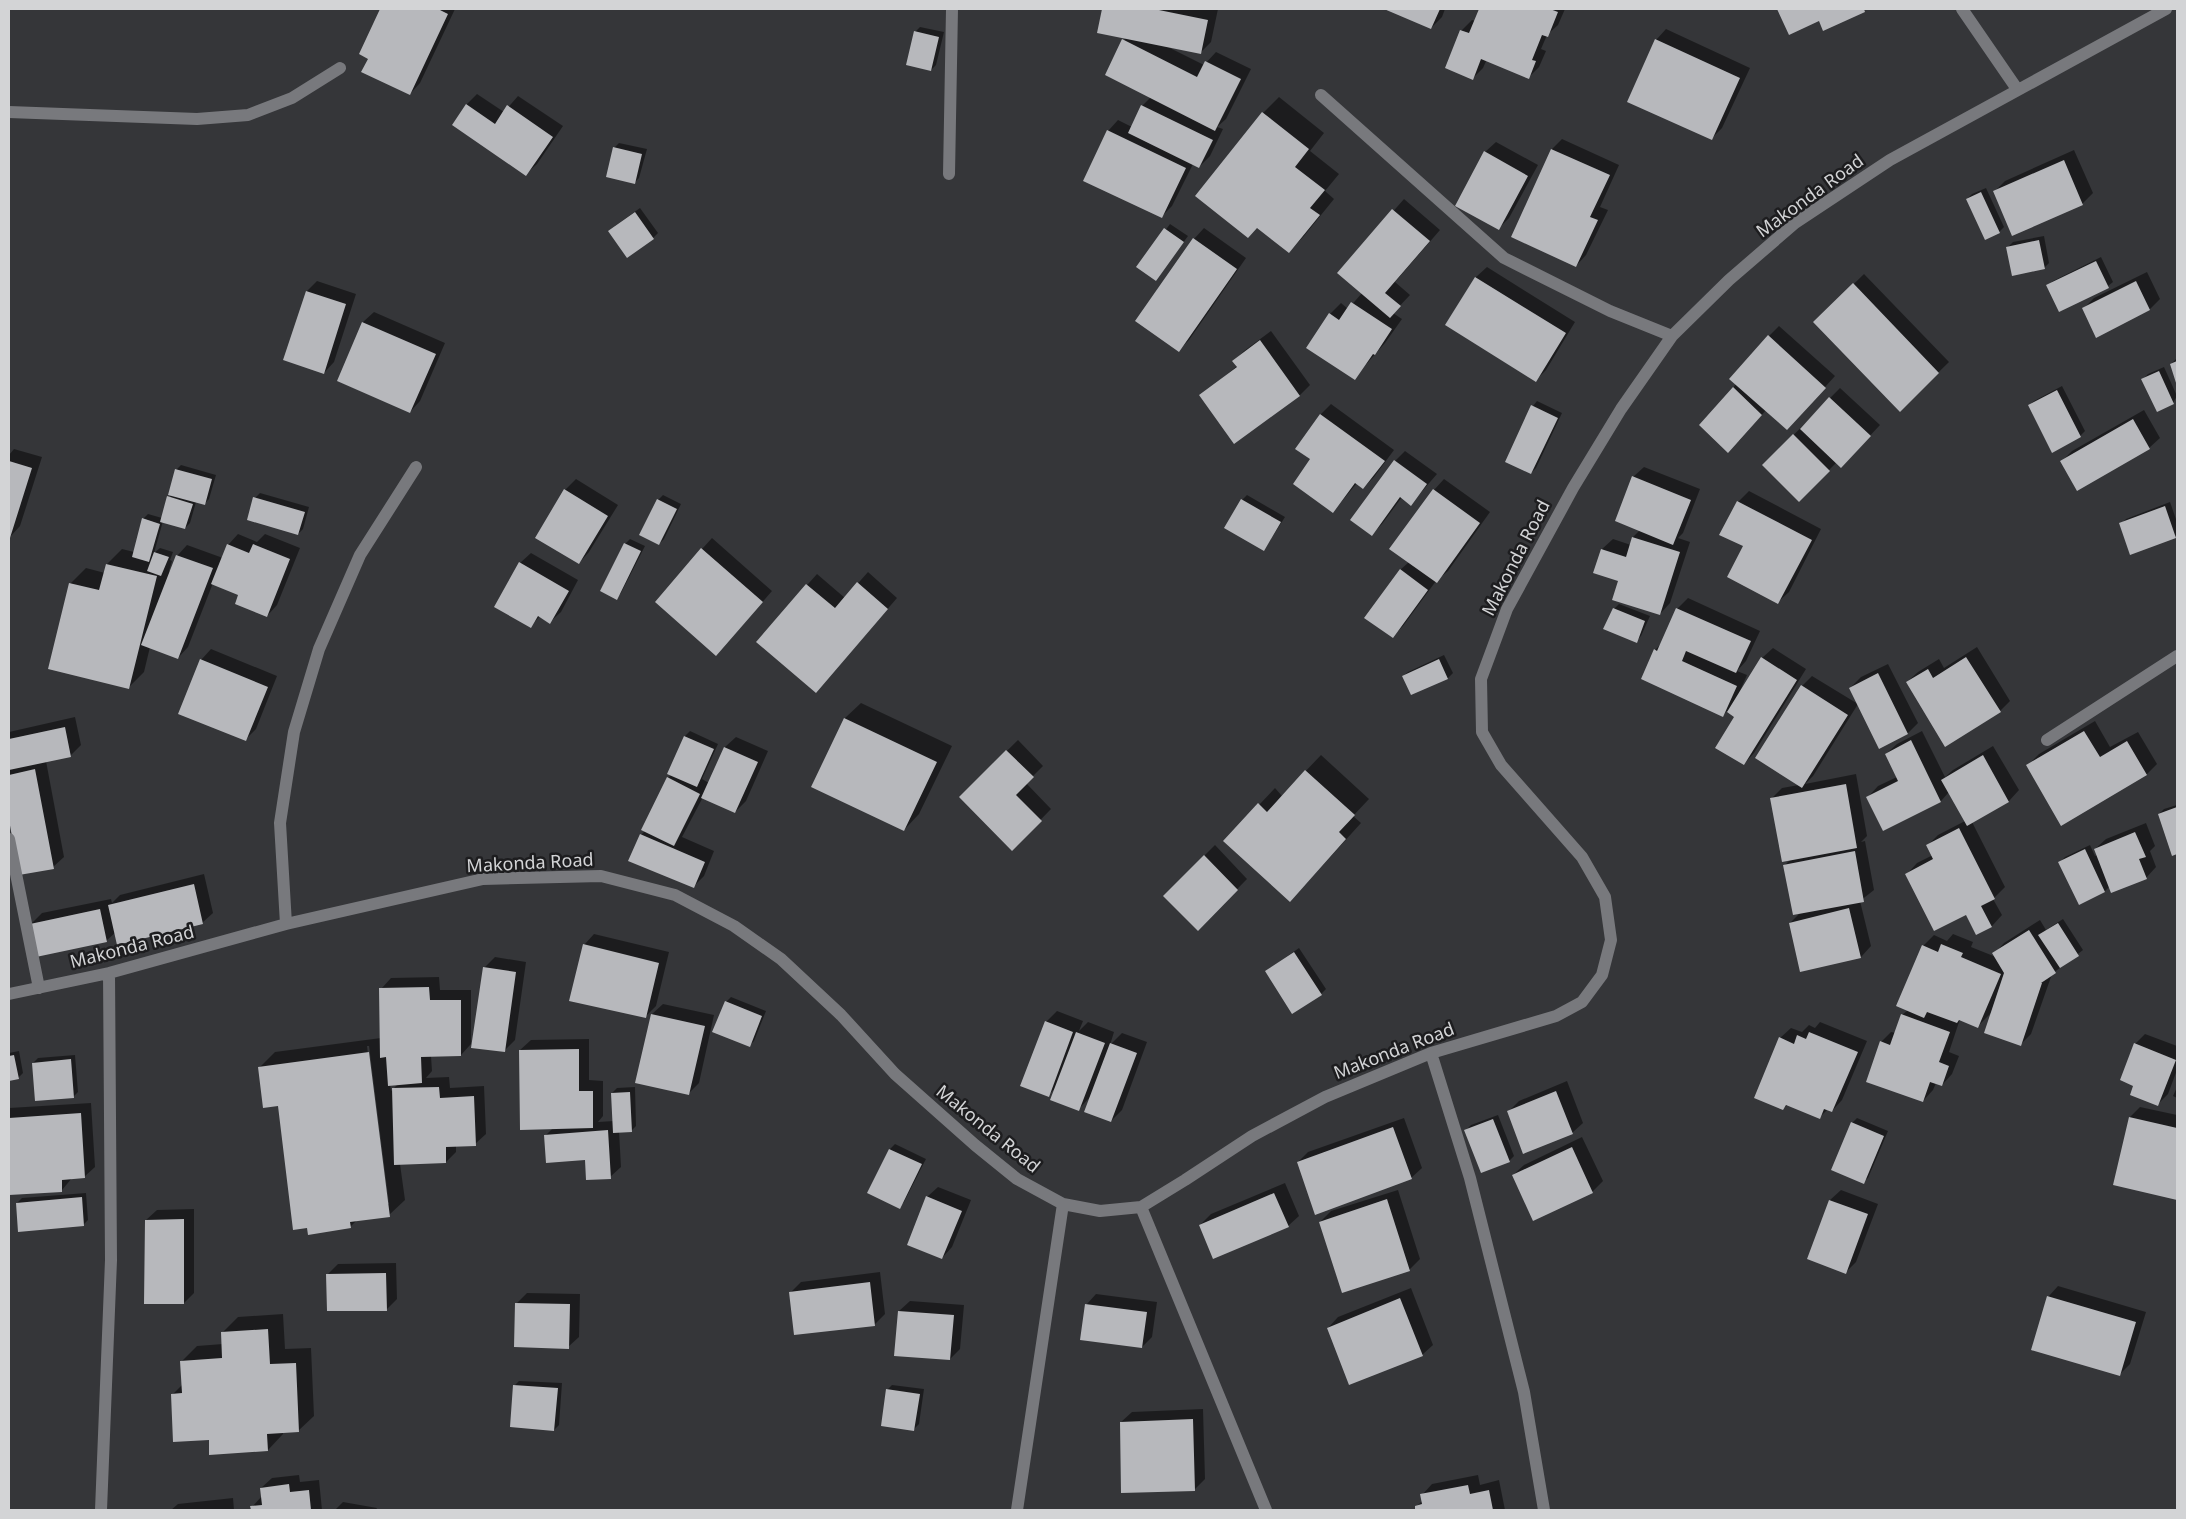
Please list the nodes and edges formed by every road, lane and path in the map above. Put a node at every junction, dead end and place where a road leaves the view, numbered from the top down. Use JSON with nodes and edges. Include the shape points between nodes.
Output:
{"nodes":[{"id":1,"x":952,"y":9,"type":"edge"},
{"id":2,"x":1962,"y":9,"type":"edge"},
{"id":3,"x":2166,"y":9,"type":"edge"},
{"id":4,"x":340,"y":68,"type":"dead end"},
{"id":5,"x":2017,"y":89,"type":"junction"},
{"id":6,"x":1321,"y":95,"type":"dead end"},
{"id":7,"x":9,"y":112,"type":"edge"},
{"id":8,"x":950,"y":174,"type":"dead end"},
{"id":9,"x":1672,"y":336,"type":"junction"},
{"id":10,"x":416,"y":466,"type":"dead end"},
{"id":11,"x":2177,"y":656,"type":"edge"},
{"id":12,"x":2047,"y":740,"type":"dead end"},
{"id":13,"x":9,"y":839,"type":"edge"},
{"id":14,"x":286,"y":924,"type":"junction"},
{"id":15,"x":109,"y":973,"type":"junction"},
{"id":16,"x":38,"y":988,"type":"junction"},
{"id":17,"x":9,"y":994,"type":"edge"},
{"id":18,"x":1431,"y":1053,"type":"junction"},
{"id":19,"x":1063,"y":1204,"type":"junction"},
{"id":20,"x":1141,"y":1206,"type":"junction"},
{"id":21,"x":101,"y":1510,"type":"edge"},
{"id":22,"x":1017,"y":1510,"type":"edge"},
{"id":23,"x":1266,"y":1510,"type":"edge"},
{"id":24,"x":1544,"y":1510,"type":"edge"}],
"edges":[{"from":1,"to":8,"type":"street"},
{"from":2,"to":5,"type":"street"},
{"from":3,"to":5,"type":"street","name":"Makonda Road"},
{"from":4,"to":7,"type":"street","via":[[292,98],[248,115],[197,119]]},
{"from":5,"to":9,"type":"street","name":"Makonda Road","via":[[1890,160],[1795,223],[1729,280]]},
{"from":6,"to":9,"type":"street","via":[[1504,258],[1610,311]]},
{"from":9,"to":18,"type":"street","name":"Makonda Road","via":[[1572,488],[1506,609],[1480,679],[1482,732],[1501,765],[1582,857],[1605,898],[1610,940],[1602,976],[1582,1002],[1556,1016]]},
{"from":10,"to":14,"type":"street","via":[[360,555],[319,649],[294,732],[280,823]]},
{"from":11,"to":12,"type":"street"},
{"from":13,"to":16,"type":"street"},
{"from":14,"to":15,"type":"street","name":"Makonda Road"},
{"from":14,"to":19,"type":"street","name":"Makonda Road","via":[[483,879],[601,876],[675,895],[734,926],[781,960],[841,1015],[895,1074],[975,1145],[1017,1179]]},
{"from":15,"to":16,"type":"street","name":"Makonda Road"},
{"from":15,"to":21,"type":"street","via":[[110,1260]]},
{"from":16,"to":17,"type":"street","name":"Makonda Road"},
{"from":18,"to":20,"type":"street","name":"Makonda Road","via":[[1325,1097],[1252,1136]]},
{"from":18,"to":24,"type":"street","via":[[1470,1178],[1522,1383]]},
{"from":19,"to":20,"type":"street","name":"Makonda Road","via":[[1100,1210]]},
{"from":19,"to":22,"type":"street"},
{"from":20,"to":23,"type":"street"}]}
